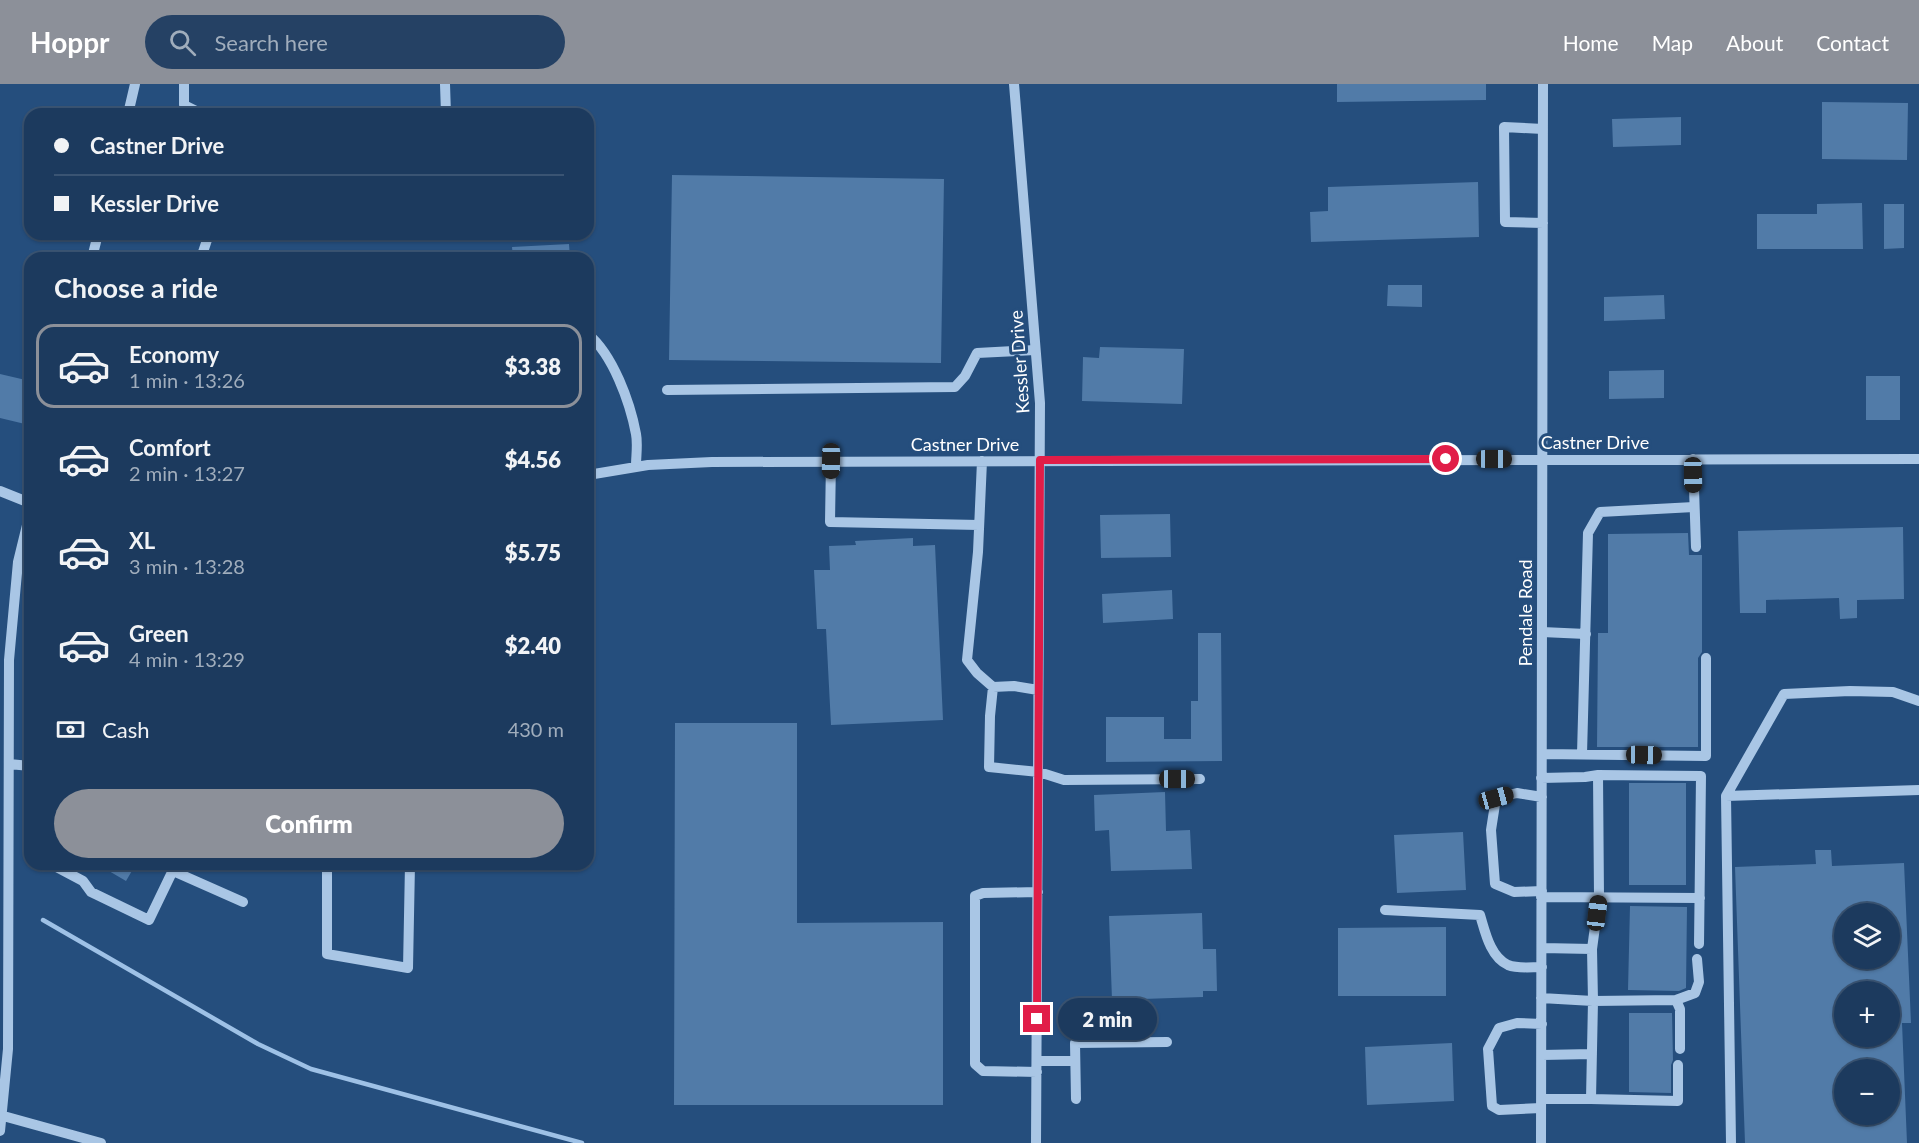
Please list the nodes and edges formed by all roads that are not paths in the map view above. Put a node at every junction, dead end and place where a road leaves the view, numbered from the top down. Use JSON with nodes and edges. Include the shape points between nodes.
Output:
{"nodes":[{"id":1,"x":135,"y":84,"type":"edge"},
{"id":2,"x":184,"y":84,"type":"edge"},
{"id":3,"x":445,"y":84,"type":"edge"},
{"id":4,"x":1014,"y":84,"type":"edge"},
{"id":5,"x":1543,"y":84,"type":"edge"},
{"id":6,"x":129,"y":108,"type":"edge"},
{"id":7,"x":190,"y":108,"type":"edge"},
{"id":8,"x":446,"y":108,"type":"edge"},
{"id":9,"x":1543,"y":129,"type":"junction"},
{"id":10,"x":1543,"y":223,"type":"junction"},
{"id":11,"x":594,"y":342,"type":"edge"},
{"id":12,"x":1035,"y":350,"type":"junction"},
{"id":13,"x":667,"y":390,"type":"dead end"},
{"id":14,"x":1542,"y":459,"type":"junction"},
{"id":15,"x":1693,"y":459,"type":"junction"},
{"id":16,"x":1919,"y":459,"type":"edge"},
{"id":17,"x":1040,"y":460,"type":"junction"},
{"id":18,"x":831,"y":461,"type":"junction"},
{"id":19,"x":982,"y":461,"type":"junction"},
{"id":20,"x":636,"y":466,"type":"junction"},
{"id":21,"x":594,"y":474,"type":"edge"},
{"id":22,"x":0,"y":491,"type":"edge"},
{"id":23,"x":24,"y":501,"type":"edge"},
{"id":24,"x":1694,"y":507,"type":"junction"},
{"id":25,"x":979,"y":525,"type":"junction"},
{"id":26,"x":24,"y":538,"type":"edge"},
{"id":27,"x":1696,"y":547,"type":"dead end"},
{"id":28,"x":1542,"y":632,"type":"junction"},
{"id":29,"x":1586,"y":634,"type":"junction"},
{"id":30,"x":5,"y":658,"type":"edge"},
{"id":31,"x":1706,"y":658,"type":"dead end"},
{"id":32,"x":993,"y":687,"type":"junction"},
{"id":33,"x":1038,"y":690,"type":"junction"},
{"id":34,"x":1919,"y":701,"type":"edge"},
{"id":35,"x":1542,"y":753,"type":"junction"},
{"id":36,"x":1582,"y":754,"type":"junction"},
{"id":37,"x":9,"y":764,"type":"junction"},
{"id":38,"x":24,"y":765,"type":"edge"},
{"id":39,"x":1039,"y":772,"type":"junction"},
{"id":40,"x":1598,"y":775,"type":"junction"},
{"id":41,"x":1541,"y":777,"type":"junction"},
{"id":42,"x":1200,"y":779,"type":"dead end"},
{"id":43,"x":1919,"y":790,"type":"edge"},
{"id":44,"x":1726,"y":796,"type":"junction"},
{"id":45,"x":1542,"y":797,"type":"junction"},
{"id":46,"x":62,"y":870,"type":"edge"},
{"id":47,"x":173,"y":870,"type":"edge"},
{"id":48,"x":180,"y":870,"type":"edge"},
{"id":49,"x":327,"y":870,"type":"edge"},
{"id":50,"x":410,"y":870,"type":"edge"},
{"id":51,"x":1038,"y":892,"type":"junction"},
{"id":52,"x":1542,"y":894,"type":"junction"},
{"id":53,"x":1599,"y":897,"type":"junction"},
{"id":54,"x":1700,"y":898,"type":"junction"},
{"id":55,"x":243,"y":902,"type":"dead end"},
{"id":56,"x":1385,"y":910,"type":"dead end"},
{"id":57,"x":1700,"y":944,"type":"dead end"},
{"id":58,"x":1542,"y":948,"type":"junction"},
{"id":59,"x":1592,"y":949,"type":"junction"},
{"id":60,"x":1697,"y":959,"type":"dead end"},
{"id":61,"x":1542,"y":967,"type":"junction"},
{"id":62,"x":1541,"y":998,"type":"junction"},
{"id":63,"x":1676,"y":1000,"type":"junction"},
{"id":64,"x":1593,"y":1001,"type":"junction"},
{"id":65,"x":1542,"y":1024,"type":"junction"},
{"id":66,"x":1167,"y":1042,"type":"dead end"},
{"id":67,"x":1680,"y":1049,"type":"dead end"},
{"id":68,"x":1592,"y":1054,"type":"junction"},
{"id":69,"x":1542,"y":1055,"type":"junction"},
{"id":70,"x":1075,"y":1061,"type":"junction"},
{"id":71,"x":1677,"y":1065,"type":"dead end"},
{"id":72,"x":1037,"y":1066,"type":"junction"},
{"id":73,"x":1076,"y":1099,"type":"dead end"},
{"id":74,"x":1592,"y":1099,"type":"junction"},
{"id":75,"x":1541,"y":1103,"type":"junction"},
{"id":76,"x":1,"y":1115,"type":"edge"},
{"id":77,"x":0,"y":1131,"type":"edge"},
{"id":78,"x":101,"y":1143,"type":"edge"},
{"id":79,"x":1036,"y":1143,"type":"edge"},
{"id":80,"x":1541,"y":1143,"type":"edge"},
{"id":81,"x":1731,"y":1143,"type":"edge"}],
"edges":[{"from":1,"to":6,"type":"street"},
{"from":2,"to":7,"type":"street","via":[[184,105]]},
{"from":3,"to":8,"type":"street"},
{"from":4,"to":12,"type":"street","name":"Kessler Drive"},
{"from":5,"to":9,"type":"street","name":"Pendale Road"},
{"from":9,"to":10,"type":"street","name":"Pendale Road"},
{"from":9,"to":10,"type":"street","via":[[1504,127],[1505,222]]},
{"from":10,"to":14,"type":"street","name":"Pendale Road"},
{"from":11,"to":20,"type":"street","via":[[620,379],[636,435]]},
{"from":12,"to":13,"type":"street","via":[[977,353],[955,387]]},
{"from":12,"to":17,"type":"street","name":"Kessler Drive"},
{"from":14,"to":15,"type":"street","name":"Castner Drive"},
{"from":14,"to":17,"type":"street","name":"Castner Drive"},
{"from":14,"to":28,"type":"street","name":"Pendale Road"},
{"from":15,"to":16,"type":"street","name":"Castner Drive"},
{"from":15,"to":24,"type":"street"},
{"from":17,"to":19,"type":"street","name":"Castner Drive"},
{"from":17,"to":33,"type":"street","name":"Kessler Drive"},
{"from":18,"to":19,"type":"street","name":"Castner Drive"},
{"from":18,"to":20,"type":"street","name":"Castner Drive"},
{"from":18,"to":25,"type":"street","via":[[830,522]]},
{"from":19,"to":25,"type":"street"},
{"from":20,"to":21,"type":"street","name":"Castner Drive"},
{"from":22,"to":23,"type":"street"},
{"from":24,"to":27,"type":"street"},
{"from":24,"to":29,"type":"street","via":[[1600,512],[1588,533]]},
{"from":25,"to":32,"type":"street","via":[[967,660]]},
{"from":26,"to":30,"type":"street"},
{"from":28,"to":29,"type":"street"},
{"from":28,"to":35,"type":"street","name":"Pendale Road"},
{"from":29,"to":36,"type":"street"},
{"from":30,"to":37,"type":"street"},
{"from":31,"to":36,"type":"street","via":[[1706,756]]},
{"from":32,"to":33,"type":"street"},
{"from":32,"to":39,"type":"street","via":[[989,768]]},
{"from":33,"to":39,"type":"street","name":"Kessler Drive"},
{"from":34,"to":44,"type":"street","via":[[1893,692],[1784,694]]},
{"from":35,"to":36,"type":"street"},
{"from":35,"to":41,"type":"street","name":"Pendale Road"},
{"from":37,"to":38,"type":"street"},
{"from":37,"to":76,"type":"street","via":[[8,1048]]},
{"from":39,"to":42,"type":"street","via":[[1064,780]]},
{"from":39,"to":51,"type":"street","name":"Kessler Drive"},
{"from":40,"to":41,"type":"street"},
{"from":40,"to":53,"type":"street"},
{"from":40,"to":54,"type":"street","via":[[1701,776]]},
{"from":41,"to":45,"type":"street","name":"Pendale Road"},
{"from":43,"to":44,"type":"street"},
{"from":44,"to":81,"type":"street"},
{"from":45,"to":52,"type":"street","name":"Pendale Road"},
{"from":45,"to":52,"type":"street","via":[[1517,793],[1496,798],[1491,830],[1495,884],[1514,892]]},
{"from":46,"to":47,"type":"street","via":[[82,881],[91,892],[148,920]]},
{"from":48,"to":55,"type":"street"},
{"from":49,"to":50,"type":"street","via":[[327,954],[408,968]]},
{"from":51,"to":72,"type":"street","name":"Kessler Drive"},
{"from":51,"to":72,"type":"street","via":[[975,896],[975,1064],[983,1071]]},
{"from":52,"to":53,"type":"street"},
{"from":52,"to":58,"type":"street","name":"Pendale Road"},
{"from":53,"to":54,"type":"street"},
{"from":53,"to":59,"type":"street"},
{"from":54,"to":57,"type":"street"},
{"from":56,"to":61,"type":"street","via":[[1480,915],[1492,948],[1507,964]]},
{"from":58,"to":59,"type":"street"},
{"from":58,"to":61,"type":"street","name":"Pendale Road"},
{"from":59,"to":64,"type":"street"},
{"from":60,"to":63,"type":"street","via":[[1699,982],[1695,993]]},
{"from":61,"to":62,"type":"street","name":"Pendale Road"},
{"from":62,"to":64,"type":"street"},
{"from":62,"to":65,"type":"street","name":"Pendale Road"},
{"from":63,"to":64,"type":"street"},
{"from":63,"to":67,"type":"street","via":[[1680,1009]]},
{"from":64,"to":68,"type":"street"},
{"from":65,"to":69,"type":"street","name":"Pendale Road"},
{"from":65,"to":75,"type":"street","via":[[1517,1023],[1499,1028],[1488,1049],[1492,1107],[1499,1110]]},
{"from":66,"to":70,"type":"street","via":[[1075,1043]]},
{"from":68,"to":69,"type":"street"},
{"from":68,"to":74,"type":"street"},
{"from":69,"to":75,"type":"street","name":"Pendale Road"},
{"from":70,"to":72,"type":"street"},
{"from":70,"to":73,"type":"street"},
{"from":71,"to":74,"type":"street","via":[[1678,1101]]},
{"from":72,"to":79,"type":"street","name":"Kessler Drive"},
{"from":74,"to":75,"type":"street"},
{"from":75,"to":80,"type":"street","name":"Pendale Road"},
{"from":76,"to":77,"type":"street"},
{"from":76,"to":78,"type":"street"}]}
